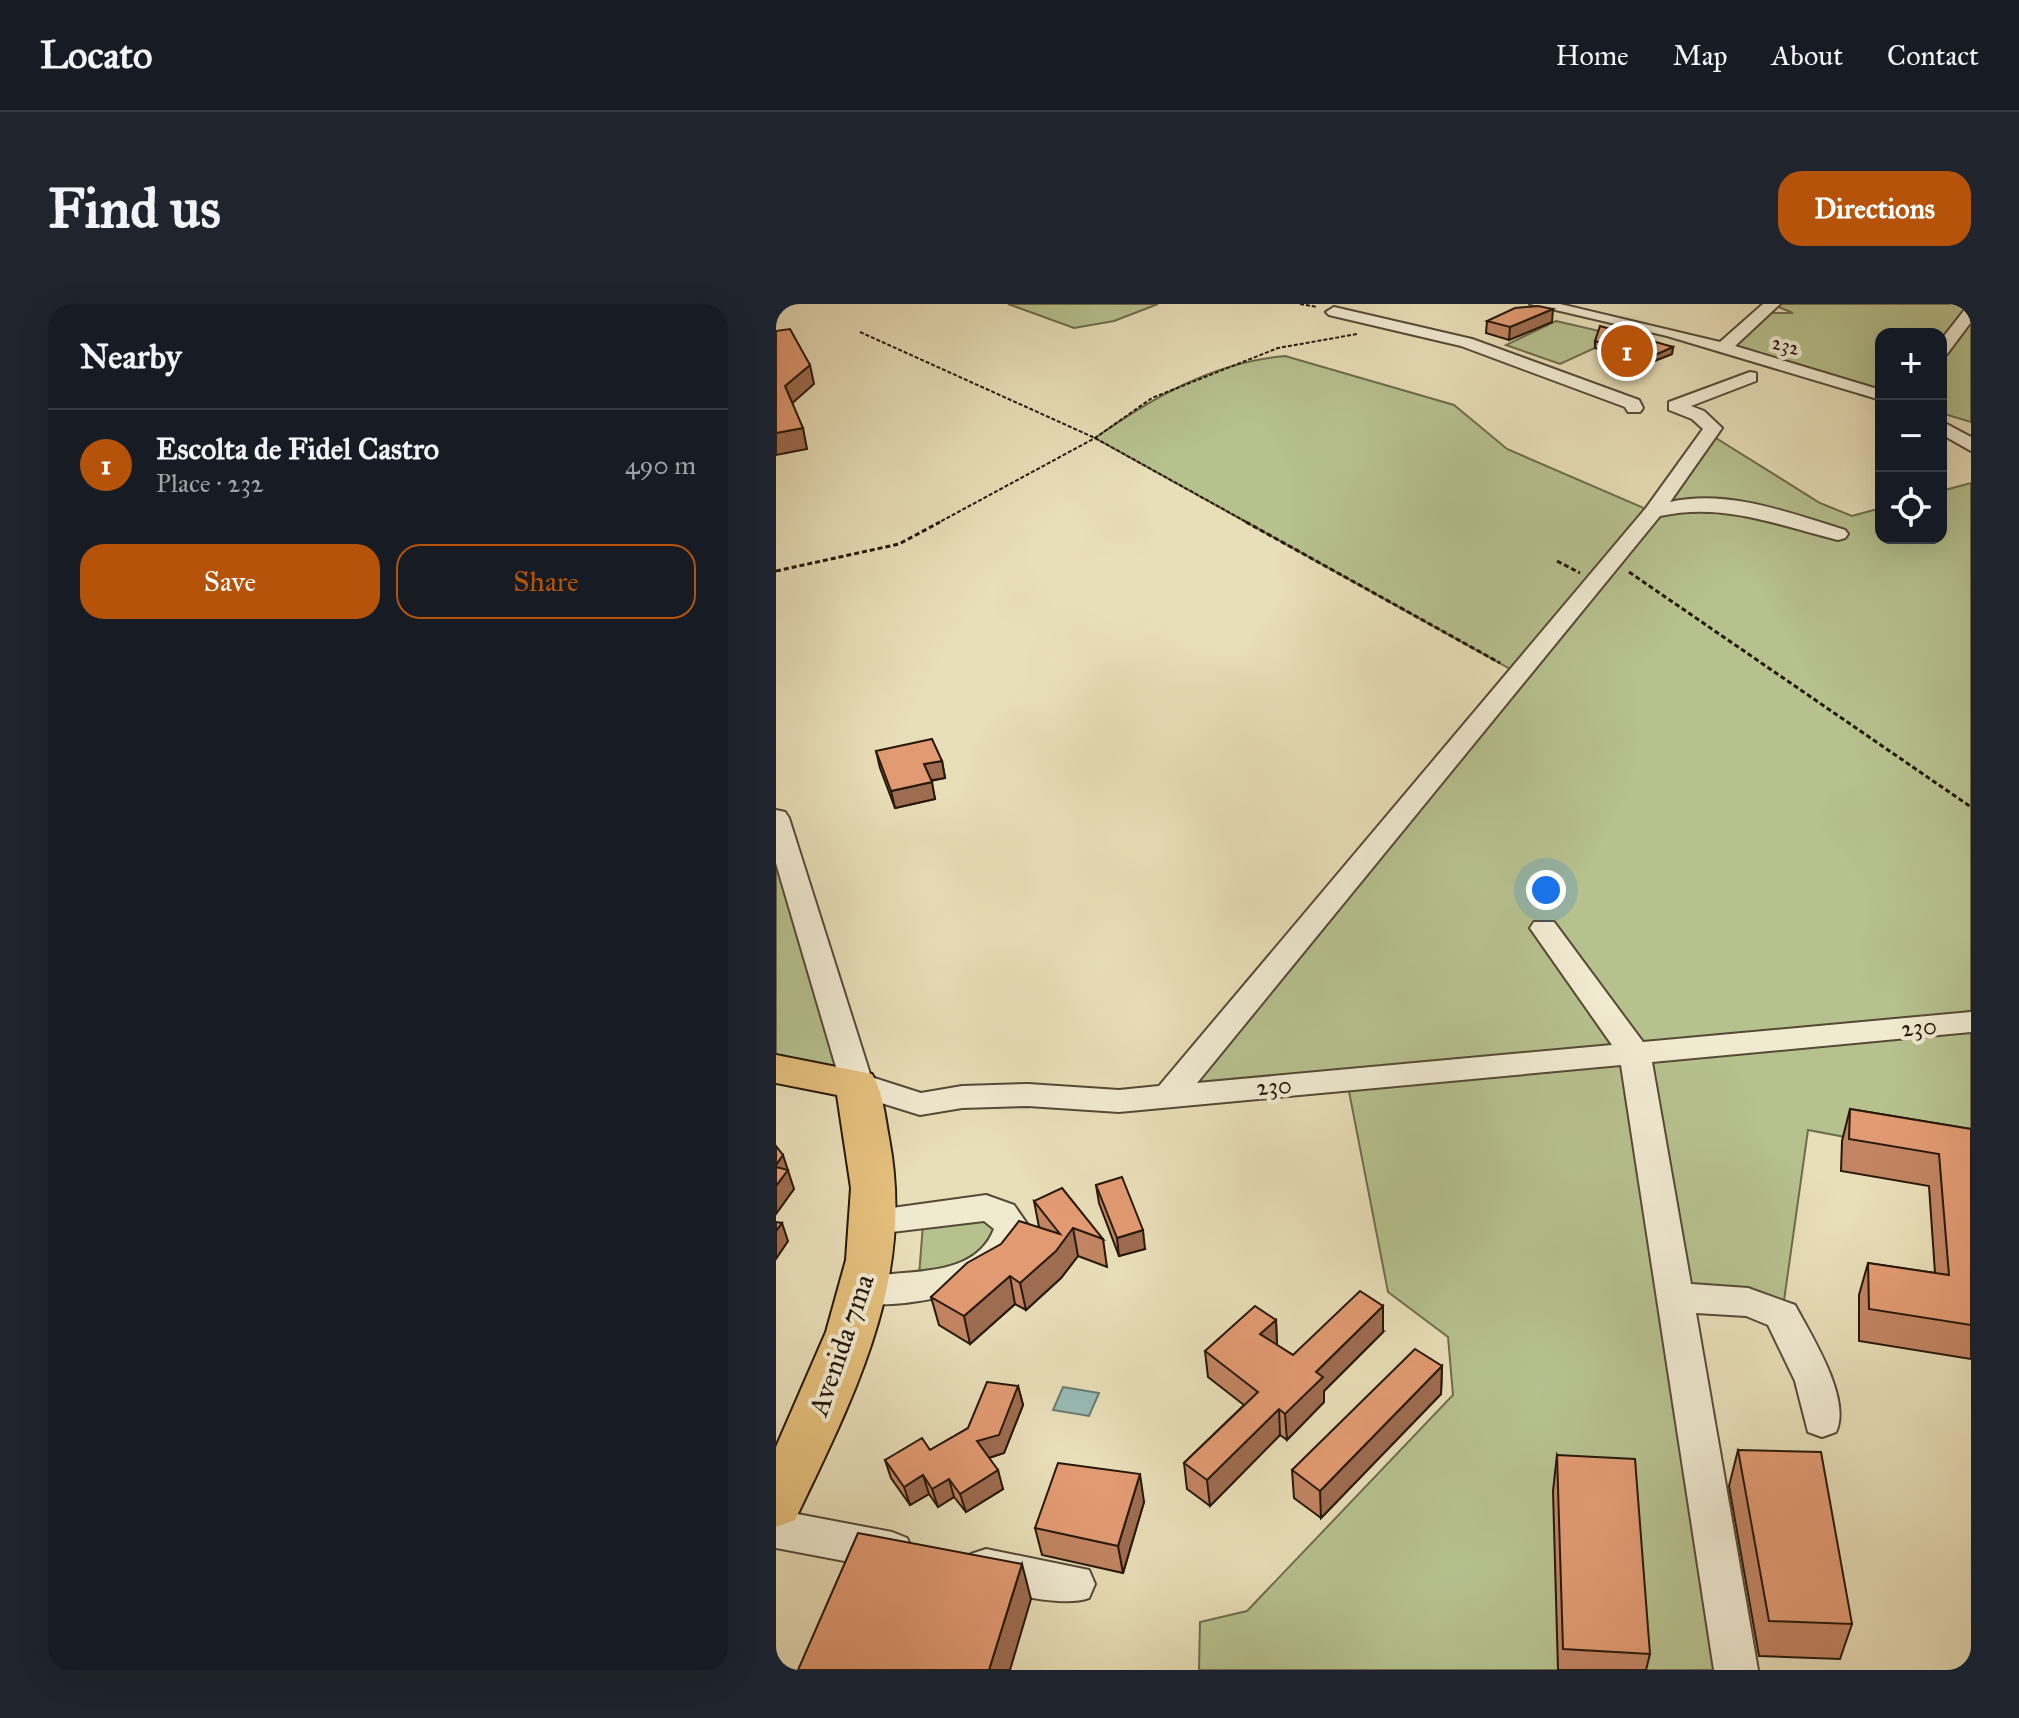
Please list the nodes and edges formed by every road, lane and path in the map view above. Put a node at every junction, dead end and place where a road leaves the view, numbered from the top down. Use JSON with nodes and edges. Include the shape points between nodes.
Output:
{"nodes":[{"id":1,"x":1626,"y":304,"type":"edge"},
{"id":2,"x":1776,"y":310,"type":"edge"},
{"id":3,"x":1971,"y":311,"type":"edge"},
{"id":4,"x":1334,"y":312,"type":"dead end"},
{"id":5,"x":1531,"y":312,"type":"edge"},
{"id":6,"x":1402,"y":326,"type":"junction"},
{"id":7,"x":860,"y":332,"type":"dead end"},
{"id":8,"x":1670,"y":332,"type":"junction"},
{"id":9,"x":1947,"y":343,"type":"edge"},
{"id":10,"x":1722,"y":349,"type":"junction"},
{"id":11,"x":1750,"y":377,"type":"junction"},
{"id":12,"x":1828,"y":380,"type":"junction"},
{"id":13,"x":1770,"y":384,"type":"dead end"},
{"id":14,"x":1794,"y":390,"type":"dead end"},
{"id":15,"x":1875,"y":393,"type":"edge"},
{"id":16,"x":1634,"y":408,"type":"dead end"},
{"id":17,"x":1971,"y":422,"type":"edge"},
{"id":18,"x":1947,"y":425,"type":"edge"},
{"id":19,"x":1947,"y":428,"type":"edge"},
{"id":20,"x":1095,"y":438,"type":"junction"},
{"id":21,"x":1971,"y":445,"type":"edge"},
{"id":22,"x":1653,"y":512,"type":"junction"},
{"id":23,"x":1838,"y":534,"type":"dead end"},
{"id":24,"x":1614,"y":561,"type":"junction"},
{"id":25,"x":776,"y":571,"type":"edge"},
{"id":26,"x":1520,"y":674,"type":"junction"},
{"id":27,"x":1971,"y":807,"type":"edge"},
{"id":28,"x":776,"y":818,"type":"edge"},
{"id":29,"x":1544,"y":928,"type":"dead end"},
{"id":30,"x":1971,"y":1022,"type":"edge"},
{"id":31,"x":1635,"y":1054,"type":"junction"},
{"id":32,"x":776,"y":1069,"type":"edge"},
{"id":33,"x":857,"y":1084,"type":"junction"},
{"id":34,"x":1170,"y":1094,"type":"junction"},
{"id":35,"x":875,"y":1221,"type":"junction"},
{"id":36,"x":864,"y":1291,"type":"junction"},
{"id":37,"x":1677,"y":1298,"type":"junction"},
{"id":38,"x":1822,"y":1420,"type":"dead end"},
{"id":39,"x":776,"y":1503,"type":"edge"},
{"id":40,"x":776,"y":1529,"type":"edge"},
{"id":41,"x":1074,"y":1584,"type":"dead end"},
{"id":42,"x":1736,"y":1670,"type":"edge"}],
"edges":[{"from":1,"to":8,"type":"street"},
{"from":2,"to":10,"type":"street"},
{"from":3,"to":9,"type":"street"},
{"from":4,"to":6,"type":"street"},
{"from":5,"to":8,"type":"street","name":"232"},
{"from":5,"to":11,"type":"street","via":[[1635,338]]},
{"from":6,"to":16,"type":"street","via":[[1466,342]]},
{"from":6,"to":20,"type":"path","via":[[1278,348],[1152,398]]},
{"from":7,"to":20,"type":"path"},
{"from":8,"to":10,"type":"street","name":"232"},
{"from":10,"to":12,"type":"street","name":"232"},
{"from":11,"to":13,"type":"street"},
{"from":11,"to":22,"type":"street","via":[[1675,406],[1713,428]]},
{"from":12,"to":14,"type":"street"},
{"from":12,"to":15,"type":"street","name":"232"},
{"from":17,"to":18,"type":"street"},
{"from":19,"to":21,"type":"street"},
{"from":20,"to":25,"type":"path","via":[[899,544]]},
{"from":20,"to":26,"type":"path"},
{"from":22,"to":23,"type":"street","via":[[1686,505],[1743,507]]},
{"from":22,"to":24,"type":"street"},
{"from":24,"to":26,"type":"street"},
{"from":24,"to":27,"type":"path"},
{"from":26,"to":34,"type":"street"},
{"from":28,"to":33,"type":"street"},
{"from":29,"to":31,"type":"street"},
{"from":30,"to":31,"type":"street","name":"230"},
{"from":31,"to":34,"type":"street","name":"230"},
{"from":31,"to":37,"type":"street"},
{"from":32,"to":33,"type":"main road"},
{"from":33,"to":34,"type":"street","name":"230","via":[[920,1104],[962,1097],[1119,1101]]},
{"from":33,"to":35,"type":"main road","name":"Avenida 7ma"},
{"from":35,"to":36,"type":"main road","name":"Avenida 7ma"},
{"from":35,"to":36,"type":"street","via":[[986,1208],[1002,1214],[1012,1228],[1000,1253],[975,1272]]},
{"from":36,"to":39,"type":"main road","name":"Avenida 7ma","via":[[826,1400]]},
{"from":37,"to":38,"type":"street","via":[[1748,1302],[1782,1315],[1814,1381]]},
{"from":37,"to":42,"type":"street"},
{"from":40,"to":41,"type":"street"}]}
